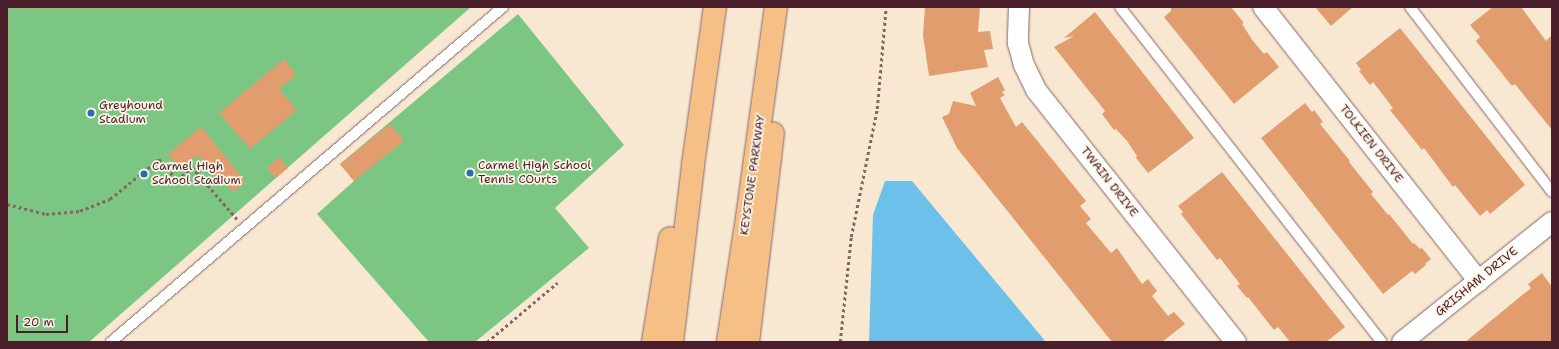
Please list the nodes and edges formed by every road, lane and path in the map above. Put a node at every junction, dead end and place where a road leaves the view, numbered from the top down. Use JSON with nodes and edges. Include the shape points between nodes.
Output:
{"nodes":[{"id":1,"x":503,"y":7,"type":"edge"},
{"id":2,"x":715,"y":7,"type":"edge"},
{"id":3,"x":776,"y":7,"type":"edge"},
{"id":4,"x":785,"y":7,"type":"edge"},
{"id":5,"x":886,"y":7,"type":"edge"},
{"id":6,"x":1019,"y":7,"type":"edge"},
{"id":7,"x":1120,"y":7,"type":"edge"},
{"id":8,"x":1263,"y":7,"type":"edge"},
{"id":9,"x":1410,"y":7,"type":"edge"},
{"id":10,"x":706,"y":71,"type":"junction"},
{"id":11,"x":1552,"y":192,"type":"edge"},
{"id":12,"x":7,"y":204,"type":"edge"},
{"id":13,"x":1552,"y":222,"type":"edge"},
{"id":14,"x":244,"y":228,"type":"junction"},
{"id":15,"x":1479,"y":281,"type":"junction"},
{"id":16,"x":557,"y":283,"type":"dead end"},
{"id":17,"x":111,"y":342,"type":"edge"},
{"id":18,"x":487,"y":342,"type":"edge"},
{"id":19,"x":653,"y":342,"type":"edge"},
{"id":20,"x":672,"y":342,"type":"edge"},
{"id":21,"x":728,"y":342,"type":"edge"},
{"id":22,"x":748,"y":342,"type":"edge"},
{"id":23,"x":840,"y":342,"type":"edge"},
{"id":24,"x":1236,"y":342,"type":"edge"},
{"id":25,"x":1382,"y":342,"type":"edge"},
{"id":26,"x":1402,"y":342,"type":"edge"}],
"edges":[{"from":1,"to":14,"type":"lane"},
{"from":2,"to":10,"type":"highway"},
{"from":3,"to":21,"type":"highway","name":"KEYSTONE PARKWAY"},
{"from":4,"to":22,"type":"highway","via":[[768,181]]},
{"from":5,"to":23,"type":"path","via":[[877,109],[851,237]]},
{"from":6,"to":24,"type":"street","name":"TWAIN DRIVE","via":[[1018,43],[1024,65],[1036,90]]},
{"from":7,"to":25,"type":"lane"},
{"from":8,"to":15,"type":"street","name":"TOLKIEN DRIVE"},
{"from":9,"to":11,"type":"lane"},
{"from":10,"to":19,"type":"highway","via":[[666,258]]},
{"from":10,"to":20,"type":"highway"},
{"from":12,"to":14,"type":"path","via":[[46,214],[80,211],[110,199],[159,159],[176,180],[192,167]]},
{"from":13,"to":15,"type":"street","name":"GRISHAM DRIVE"},
{"from":14,"to":17,"type":"lane"},
{"from":15,"to":26,"type":"street","name":"GRISHAM DRIVE"},
{"from":16,"to":18,"type":"path"}]}
